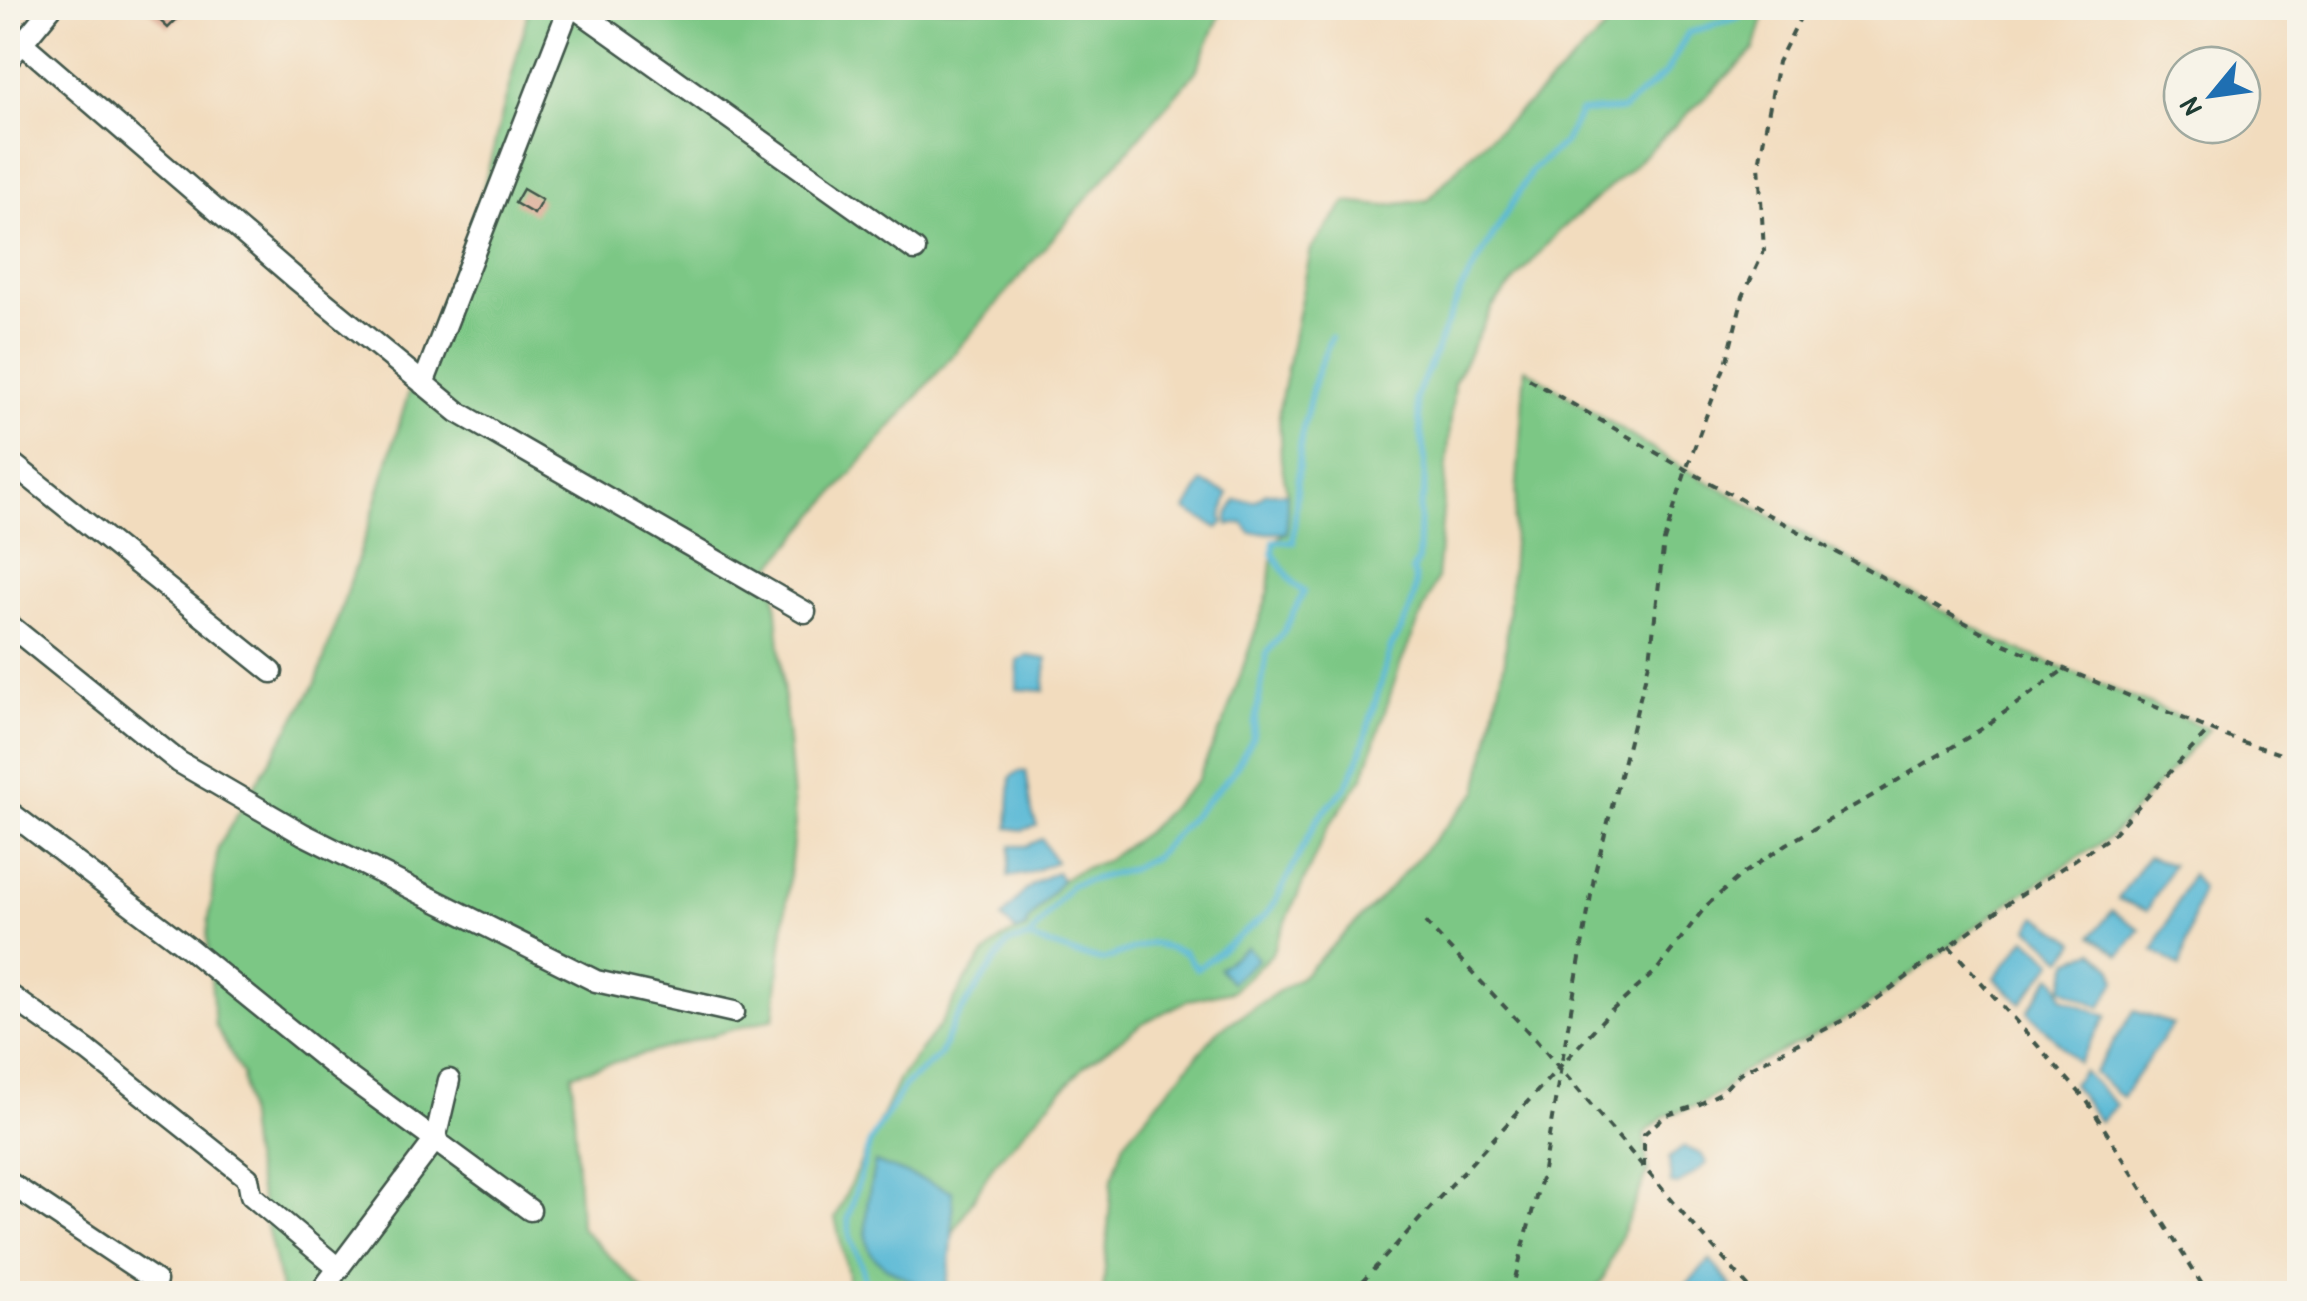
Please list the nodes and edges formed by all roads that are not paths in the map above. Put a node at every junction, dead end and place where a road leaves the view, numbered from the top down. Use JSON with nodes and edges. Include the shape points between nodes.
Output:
{"nodes":[{"id":1,"x":50,"y":8,"type":"edge"},
{"id":2,"x":572,"y":8,"type":"edge"},
{"id":3,"x":21,"y":42,"type":"junction"},
{"id":4,"x":8,"y":60,"type":"edge"},
{"id":5,"x":915,"y":250,"type":"dead end"},
{"id":6,"x":423,"y":384,"type":"junction"},
{"id":7,"x":8,"y":460,"type":"edge"},
{"id":8,"x":804,"y":612,"type":"dead end"},
{"id":9,"x":8,"y":624,"type":"edge"},
{"id":10,"x":272,"y":672,"type":"dead end"},
{"id":11,"x":8,"y":811,"type":"edge"},
{"id":12,"x":8,"y":994,"type":"edge"},
{"id":13,"x":734,"y":1012,"type":"dead end"},
{"id":14,"x":449,"y":1080,"type":"dead end"},
{"id":15,"x":435,"y":1140,"type":"junction"},
{"id":16,"x":8,"y":1182,"type":"edge"},
{"id":17,"x":530,"y":1210,"type":"dead end"},
{"id":18,"x":338,"y":1269,"type":"junction"},
{"id":19,"x":156,"y":1282,"type":"dead end"},
{"id":20,"x":318,"y":1294,"type":"edge"}],
"edges":[{"from":1,"to":3,"type":"street"},
{"from":2,"to":5,"type":"street"},
{"from":2,"to":6,"type":"street"},
{"from":3,"to":4,"type":"street"},
{"from":3,"to":6,"type":"street"},
{"from":6,"to":8,"type":"street","via":[[474,422]]},
{"from":7,"to":10,"type":"street"},
{"from":9,"to":13,"type":"street","via":[[180,762],[302,834],[596,981]]},
{"from":11,"to":15,"type":"street"},
{"from":12,"to":18,"type":"street","via":[[248,1178],[251,1196]]},
{"from":14,"to":15,"type":"street"},
{"from":15,"to":17,"type":"street"},
{"from":15,"to":18,"type":"street"},
{"from":16,"to":19,"type":"street"},
{"from":18,"to":20,"type":"street"}]}
